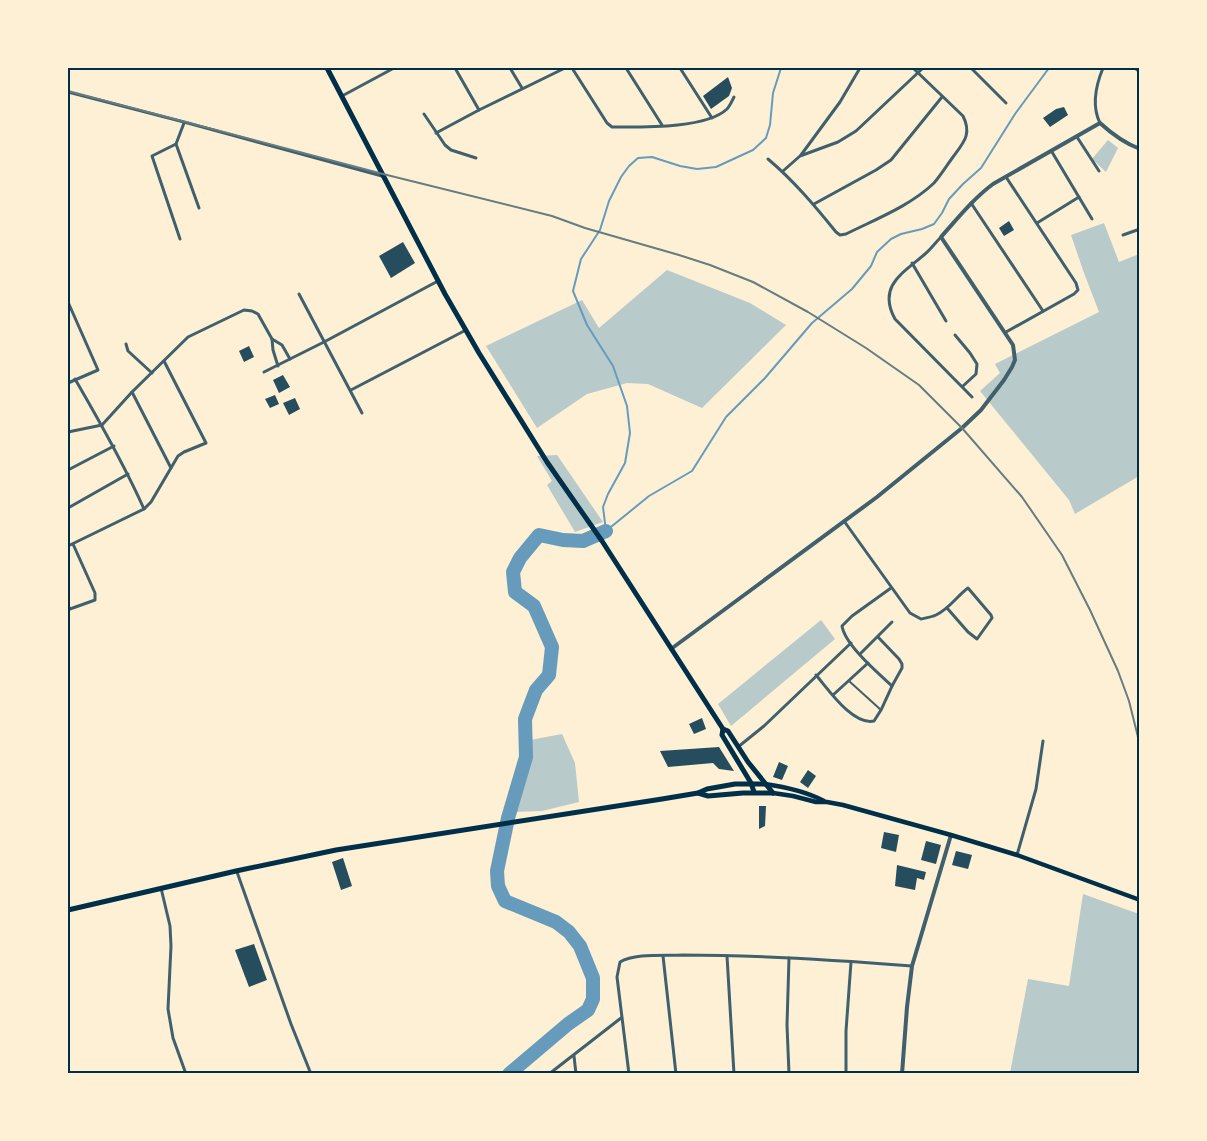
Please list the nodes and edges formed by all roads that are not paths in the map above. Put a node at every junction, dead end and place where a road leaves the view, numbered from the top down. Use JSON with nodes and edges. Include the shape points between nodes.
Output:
{"nodes":[{"id":1,"x":327,"y":68,"type":"edge"},
{"id":2,"x":394,"y":68,"type":"edge"},
{"id":3,"x":455,"y":68,"type":"edge"},
{"id":4,"x":510,"y":68,"type":"edge"},
{"id":5,"x":565,"y":68,"type":"edge"},
{"id":6,"x":572,"y":68,"type":"edge"},
{"id":7,"x":626,"y":68,"type":"edge"},
{"id":8,"x":680,"y":68,"type":"edge"},
{"id":9,"x":861,"y":68,"type":"edge"},
{"id":10,"x":912,"y":68,"type":"edge"},
{"id":11,"x":922,"y":68,"type":"edge"},
{"id":12,"x":971,"y":68,"type":"edge"},
{"id":13,"x":1103,"y":68,"type":"edge"},
{"id":14,"x":1135,"y":68,"type":"edge"},
{"id":15,"x":918,"y":72,"type":"junction"},
{"id":16,"x":1140,"y":72,"type":"edge"},
{"id":17,"x":522,"y":88,"type":"junction"},
{"id":18,"x":68,"y":92,"type":"edge"},
{"id":19,"x":342,"y":96,"type":"junction"},
{"id":20,"x":734,"y":97,"type":"dead end"},
{"id":21,"x":942,"y":97,"type":"junction"},
{"id":22,"x":1006,"y":103,"type":"dead end"},
{"id":23,"x":479,"y":110,"type":"junction"},
{"id":24,"x":424,"y":114,"type":"dead end"},
{"id":25,"x":712,"y":118,"type":"junction"},
{"id":26,"x":184,"y":122,"type":"junction"},
{"id":27,"x":1100,"y":123,"type":"junction"},
{"id":28,"x":662,"y":125,"type":"junction"},
{"id":29,"x":436,"y":134,"type":"junction"},
{"id":30,"x":1077,"y":137,"type":"junction"},
{"id":31,"x":176,"y":144,"type":"junction"},
{"id":32,"x":1140,"y":149,"type":"edge"},
{"id":33,"x":1052,"y":152,"type":"junction"},
{"id":34,"x":800,"y":156,"type":"junction"},
{"id":35,"x":476,"y":158,"type":"dead end"},
{"id":36,"x":768,"y":159,"type":"dead end"},
{"id":37,"x":783,"y":171,"type":"junction"},
{"id":38,"x":1099,"y":171,"type":"dead end"},
{"id":39,"x":384,"y":177,"type":"junction"},
{"id":40,"x":1006,"y":177,"type":"junction"},
{"id":41,"x":1079,"y":197,"type":"junction"},
{"id":42,"x":971,"y":203,"type":"junction"},
{"id":43,"x":814,"y":204,"type":"junction"},
{"id":44,"x":199,"y":208,"type":"dead end"},
{"id":45,"x":1092,"y":219,"type":"dead end"},
{"id":46,"x":1036,"y":223,"type":"junction"},
{"id":47,"x":1140,"y":229,"type":"edge"},
{"id":48,"x":1123,"y":235,"type":"dead end"},
{"id":49,"x":941,"y":237,"type":"junction"},
{"id":50,"x":180,"y":239,"type":"dead end"},
{"id":51,"x":912,"y":263,"type":"junction"},
{"id":52,"x":438,"y":281,"type":"junction"},
{"id":53,"x":299,"y":294,"type":"dead end"},
{"id":54,"x":68,"y":302,"type":"edge"},
{"id":55,"x":1043,"y":311,"type":"junction"},
{"id":56,"x":946,"y":321,"type":"dead end"},
{"id":57,"x":466,"y":330,"type":"junction"},
{"id":58,"x":1006,"y":332,"type":"junction"},
{"id":59,"x":955,"y":334,"type":"dead end"},
{"id":60,"x":272,"y":339,"type":"junction"},
{"id":61,"x":324,"y":342,"type":"junction"},
{"id":62,"x":126,"y":344,"type":"dead end"},
{"id":63,"x":290,"y":359,"type":"junction"},
{"id":64,"x":164,"y":361,"type":"junction"},
{"id":65,"x":278,"y":366,"type":"junction"},
{"id":66,"x":264,"y":372,"type":"dead end"},
{"id":67,"x":152,"y":373,"type":"junction"},
{"id":68,"x":75,"y":379,"type":"junction"},
{"id":69,"x":68,"y":382,"type":"edge"},
{"id":70,"x":962,"y":386,"type":"junction"},
{"id":71,"x":351,"y":390,"type":"junction"},
{"id":72,"x":132,"y":392,"type":"junction"},
{"id":73,"x":972,"y":397,"type":"dead end"},
{"id":74,"x":362,"y":412,"type":"dead end"},
{"id":75,"x":102,"y":425,"type":"junction"},
{"id":76,"x":68,"y":432,"type":"edge"},
{"id":77,"x":114,"y":446,"type":"junction"},
{"id":78,"x":171,"y":468,"type":"junction"},
{"id":79,"x":68,"y":470,"type":"edge"},
{"id":80,"x":128,"y":474,"type":"junction"},
{"id":81,"x":68,"y":508,"type":"edge"},
{"id":82,"x":144,"y":509,"type":"junction"},
{"id":83,"x":844,"y":522,"type":"junction"},
{"id":84,"x":73,"y":543,"type":"junction"},
{"id":85,"x":68,"y":546,"type":"edge"},
{"id":86,"x":891,"y":588,"type":"junction"},
{"id":87,"x":68,"y":606,"type":"edge"},
{"id":88,"x":947,"y":608,"type":"junction"},
{"id":89,"x":892,"y":622,"type":"dead end"},
{"id":90,"x":878,"y":637,"type":"junction"},
{"id":91,"x":851,"y":644,"type":"junction"},
{"id":92,"x":671,"y":648,"type":"junction"},
{"id":93,"x":860,"y":654,"type":"junction"},
{"id":94,"x":868,"y":663,"type":"junction"},
{"id":95,"x":816,"y":675,"type":"junction"},
{"id":96,"x":849,"y":681,"type":"junction"},
{"id":97,"x":891,"y":686,"type":"junction"},
{"id":98,"x":833,"y":695,"type":"junction"},
{"id":99,"x":881,"y":710,"type":"junction"},
{"id":100,"x":723,"y":729,"type":"junction"},
{"id":101,"x":1042,"y":741,"type":"dead end"},
{"id":102,"x":738,"y":747,"type":"junction"},
{"id":103,"x":751,"y":783,"type":"junction"},
{"id":104,"x":765,"y":784,"type":"junction"},
{"id":105,"x":754,"y":792,"type":"junction"},
{"id":106,"x":698,"y":793,"type":"junction"},
{"id":107,"x":773,"y":793,"type":"junction"},
{"id":108,"x":826,"y":802,"type":"junction"},
{"id":109,"x":951,"y":835,"type":"junction"},
{"id":110,"x":1017,"y":855,"type":"junction"},
{"id":111,"x":236,"y":870,"type":"junction"},
{"id":112,"x":161,"y":888,"type":"junction"},
{"id":113,"x":1140,"y":900,"type":"edge"},
{"id":114,"x":68,"y":910,"type":"edge"},
{"id":115,"x":726,"y":955,"type":"junction"},
{"id":116,"x":663,"y":956,"type":"junction"},
{"id":117,"x":789,"y":958,"type":"junction"},
{"id":118,"x":851,"y":961,"type":"junction"},
{"id":119,"x":912,"y":966,"type":"junction"},
{"id":120,"x":621,"y":1018,"type":"junction"},
{"id":121,"x":574,"y":1056,"type":"junction"},
{"id":122,"x":186,"y":1074,"type":"edge"},
{"id":123,"x":311,"y":1074,"type":"edge"},
{"id":124,"x":549,"y":1074,"type":"edge"},
{"id":125,"x":576,"y":1074,"type":"edge"},
{"id":126,"x":629,"y":1074,"type":"edge"},
{"id":127,"x":676,"y":1074,"type":"edge"},
{"id":128,"x":734,"y":1074,"type":"edge"},
{"id":129,"x":789,"y":1074,"type":"edge"},
{"id":130,"x":846,"y":1074,"type":"edge"},
{"id":131,"x":902,"y":1074,"type":"edge"}],
"edges":[{"from":1,"to":19,"type":"main road"},
{"from":2,"to":19,"type":"street"},
{"from":3,"to":23,"type":"street"},
{"from":4,"to":17,"type":"street"},
{"from":5,"to":17,"type":"street"},
{"from":6,"to":28,"type":"street","via":[[612,127]]},
{"from":7,"to":28,"type":"street"},
{"from":8,"to":25,"type":"street"},
{"from":9,"to":34,"type":"street"},
{"from":10,"to":15,"type":"street"},
{"from":11,"to":15,"type":"street"},
{"from":12,"to":22,"type":"street"},
{"from":13,"to":27,"type":"street","via":[[1095,88]]},
{"from":14,"to":16,"type":"street"},
{"from":15,"to":21,"type":"street"},
{"from":15,"to":34,"type":"street","via":[[856,131]]},
{"from":17,"to":23,"type":"street"},
{"from":18,"to":26,"type":"street"},
{"from":19,"to":39,"type":"main road"},
{"from":20,"to":25,"type":"street","via":[[729,108]]},
{"from":21,"to":43,"type":"street","via":[[891,160]]},
{"from":21,"to":43,"type":"street","via":[[963,116],[967,124],[966,141],[920,194],[840,235]]},
{"from":23,"to":29,"type":"street"},
{"from":24,"to":29,"type":"street"},
{"from":25,"to":28,"type":"street"},
{"from":26,"to":31,"type":"street"},
{"from":26,"to":39,"type":"street"},
{"from":27,"to":30,"type":"street"},
{"from":27,"to":32,"type":"street","via":[[1128,145]]},
{"from":29,"to":35,"type":"street","via":[[451,150]]},
{"from":30,"to":33,"type":"street"},
{"from":30,"to":38,"type":"street"},
{"from":31,"to":44,"type":"street"},
{"from":31,"to":50,"type":"street","via":[[152,156]]},
{"from":33,"to":40,"type":"street"},
{"from":33,"to":41,"type":"street"},
{"from":34,"to":37,"type":"street"},
{"from":36,"to":37,"type":"street"},
{"from":37,"to":43,"type":"street"},
{"from":39,"to":52,"type":"main road"},
{"from":40,"to":42,"type":"street"},
{"from":40,"to":46,"type":"street"},
{"from":41,"to":45,"type":"street"},
{"from":41,"to":46,"type":"street"},
{"from":42,"to":49,"type":"street"},
{"from":42,"to":55,"type":"street"},
{"from":46,"to":55,"type":"street","via":[[1078,290]]},
{"from":47,"to":48,"type":"street"},
{"from":49,"to":51,"type":"street"},
{"from":49,"to":58,"type":"street"},
{"from":51,"to":56,"type":"street"},
{"from":51,"to":70,"type":"street","via":[[891,286],[890,310]]},
{"from":52,"to":57,"type":"main road"},
{"from":52,"to":61,"type":"street"},
{"from":53,"to":61,"type":"street"},
{"from":54,"to":68,"type":"street","via":[[98,370]]},
{"from":55,"to":58,"type":"street"},
{"from":57,"to":71,"type":"street"},
{"from":57,"to":92,"type":"main road","via":[[528,433]]},
{"from":58,"to":83,"type":"street","via":[[1015,360],[981,410]]},
{"from":59,"to":70,"type":"street","via":[[977,364],[976,374]]},
{"from":60,"to":63,"type":"street","via":[[282,345]]},
{"from":60,"to":64,"type":"street","via":[[258,314],[244,310],[189,337]]},
{"from":60,"to":65,"type":"street"},
{"from":61,"to":63,"type":"street"},
{"from":61,"to":71,"type":"street"},
{"from":62,"to":67,"type":"street","via":[[128,351]]},
{"from":63,"to":65,"type":"street"},
{"from":64,"to":67,"type":"street"},
{"from":64,"to":78,"type":"street","via":[[206,443],[178,456]]},
{"from":65,"to":66,"type":"street"},
{"from":67,"to":72,"type":"street"},
{"from":68,"to":69,"type":"street"},
{"from":68,"to":75,"type":"street"},
{"from":70,"to":73,"type":"street"},
{"from":71,"to":74,"type":"street"},
{"from":72,"to":75,"type":"street"},
{"from":72,"to":78,"type":"street"},
{"from":75,"to":76,"type":"street"},
{"from":75,"to":77,"type":"street"},
{"from":77,"to":79,"type":"street"},
{"from":77,"to":80,"type":"street"},
{"from":78,"to":82,"type":"street"},
{"from":80,"to":81,"type":"street"},
{"from":80,"to":82,"type":"street"},
{"from":82,"to":84,"type":"street"},
{"from":83,"to":86,"type":"street"},
{"from":83,"to":92,"type":"street"},
{"from":84,"to":85,"type":"street"},
{"from":84,"to":87,"type":"street","via":[[95,600],[70,609]]},
{"from":86,"to":88,"type":"street","via":[[910,613],[921,619],[936,616]]},
{"from":86,"to":91,"type":"street","via":[[842,626]]},
{"from":88,"to":88,"type":"street","via":[[968,588],[992,618],[977,639]]},
{"from":89,"to":90,"type":"street"},
{"from":90,"to":93,"type":"street"},
{"from":90,"to":97,"type":"street","via":[[902,664]]},
{"from":91,"to":93,"type":"street"},
{"from":91,"to":95,"type":"street"},
{"from":92,"to":100,"type":"main road"},
{"from":93,"to":94,"type":"street"},
{"from":94,"to":96,"type":"street"},
{"from":94,"to":97,"type":"street"},
{"from":95,"to":98,"type":"street"},
{"from":95,"to":102,"type":"street"},
{"from":96,"to":98,"type":"street"},
{"from":96,"to":99,"type":"street"},
{"from":97,"to":99,"type":"street"},
{"from":98,"to":99,"type":"street","via":[[843,708],[865,721],[874,721]]},
{"from":100,"to":102,"type":"main road"},
{"from":100,"to":103,"type":"main road","via":[[722,735]]},
{"from":101,"to":110,"type":"street","via":[[1034,797]]},
{"from":102,"to":104,"type":"main road"},
{"from":103,"to":104,"type":"main road"},
{"from":103,"to":105,"type":"main road"},
{"from":103,"to":106,"type":"main road"},
{"from":104,"to":107,"type":"main road"},
{"from":104,"to":108,"type":"main road","via":[[785,786]]},
{"from":105,"to":106,"type":"main road","via":[[708,796]]},
{"from":105,"to":107,"type":"main road"},
{"from":106,"to":111,"type":"main road","via":[[364,845]]},
{"from":107,"to":108,"type":"main road"},
{"from":108,"to":109,"type":"main road"},
{"from":109,"to":110,"type":"main road"},
{"from":109,"to":119,"type":"street"},
{"from":110,"to":113,"type":"main road"},
{"from":111,"to":112,"type":"main road"},
{"from":111,"to":123,"type":"street"},
{"from":112,"to":114,"type":"main road"},
{"from":112,"to":122,"type":"street","via":[[170,926],[168,1009]]},
{"from":115,"to":116,"type":"street"},
{"from":115,"to":117,"type":"street"},
{"from":115,"to":128,"type":"street"},
{"from":116,"to":120,"type":"street","via":[[620,962],[617,977]]},
{"from":116,"to":127,"type":"street"},
{"from":117,"to":118,"type":"street"},
{"from":117,"to":129,"type":"street"},
{"from":118,"to":119,"type":"street"},
{"from":118,"to":130,"type":"street"},
{"from":119,"to":131,"type":"street"},
{"from":120,"to":121,"type":"street"},
{"from":120,"to":126,"type":"street"},
{"from":121,"to":124,"type":"street"},
{"from":121,"to":125,"type":"street"}]}
